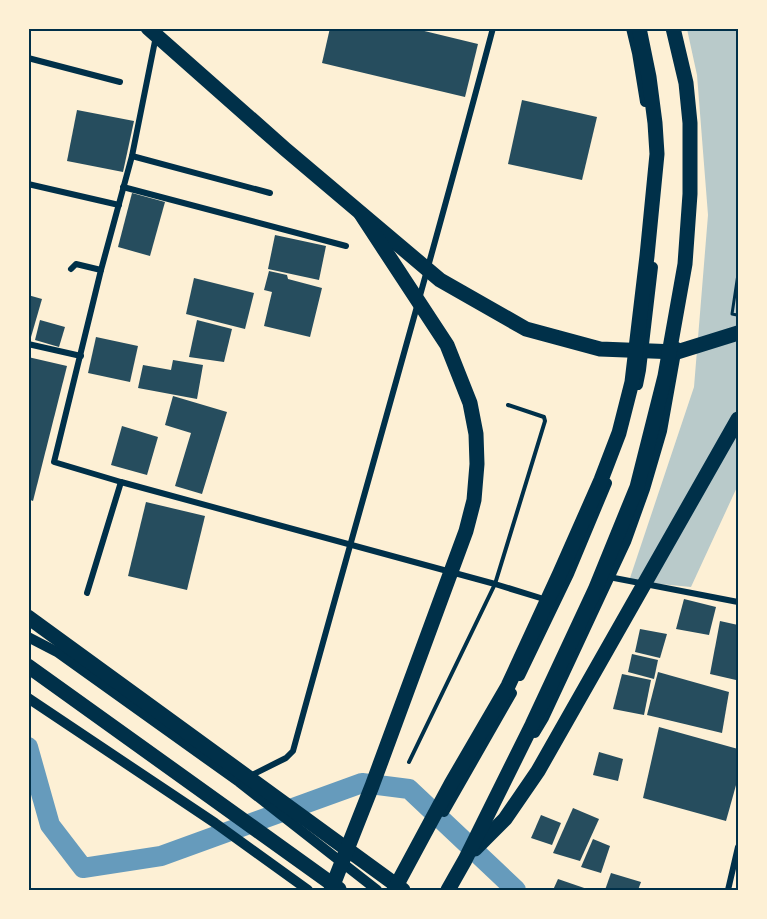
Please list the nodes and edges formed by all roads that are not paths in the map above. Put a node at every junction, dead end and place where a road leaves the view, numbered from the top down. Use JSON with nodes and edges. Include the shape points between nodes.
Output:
{"nodes":[{"id":1,"x":148,"y":28,"type":"edge"},
{"id":2,"x":158,"y":28,"type":"edge"},
{"id":3,"x":493,"y":28,"type":"edge"},
{"id":4,"x":631,"y":28,"type":"edge"},
{"id":5,"x":639,"y":28,"type":"edge"},
{"id":6,"x":673,"y":28,"type":"edge"},
{"id":7,"x":678,"y":28,"type":"edge"},
{"id":8,"x":28,"y":58,"type":"edge"},
{"id":9,"x":120,"y":82,"type":"dead end"},
{"id":10,"x":132,"y":156,"type":"junction"},
{"id":11,"x":28,"y":184,"type":"edge"},
{"id":12,"x":123,"y":187,"type":"junction"},
{"id":13,"x":270,"y":193,"type":"dead end"},
{"id":14,"x":119,"y":205,"type":"junction"},
{"id":15,"x":361,"y":214,"type":"junction"},
{"id":16,"x":346,"y":246,"type":"dead end"},
{"id":17,"x":71,"y":269,"type":"dead end"},
{"id":18,"x":101,"y":270,"type":"junction"},
{"id":19,"x":738,"y":333,"type":"edge"},
{"id":20,"x":28,"y":344,"type":"edge"},
{"id":21,"x":81,"y":356,"type":"junction"},
{"id":22,"x":508,"y":405,"type":"dead end"},
{"id":23,"x":738,"y":419,"type":"edge"},
{"id":24,"x":121,"y":482,"type":"junction"},
{"id":25,"x":349,"y":545,"type":"junction"},
{"id":26,"x":609,"y":577,"type":"junction"},
{"id":27,"x":495,"y":584,"type":"junction"},
{"id":28,"x":87,"y":593,"type":"dead end"},
{"id":29,"x":738,"y":602,"type":"edge"},
{"id":30,"x":556,"y":603,"type":"junction"},
{"id":31,"x":28,"y":617,"type":"edge"},
{"id":32,"x":28,"y":637,"type":"edge"},
{"id":33,"x":28,"y":666,"type":"edge"},
{"id":34,"x":28,"y":699,"type":"edge"},
{"id":35,"x":409,"y":762,"type":"dead end"},
{"id":36,"x":238,"y":782,"type":"junction"},
{"id":37,"x":738,"y":847,"type":"edge"},
{"id":38,"x":462,"y":862,"type":"junction"},
{"id":39,"x":308,"y":891,"type":"edge"},
{"id":40,"x":331,"y":891,"type":"edge"},
{"id":41,"x":342,"y":891,"type":"edge"},
{"id":42,"x":377,"y":891,"type":"edge"},
{"id":43,"x":395,"y":891,"type":"edge"},
{"id":44,"x":403,"y":891,"type":"edge"},
{"id":45,"x":443,"y":891,"type":"edge"},
{"id":46,"x":447,"y":891,"type":"edge"},
{"id":47,"x":728,"y":891,"type":"edge"}],
"edges":[{"from":1,"to":15,"type":"highway"},
{"from":2,"to":10,"type":"street"},
{"from":3,"to":25,"type":"street"},
{"from":4,"to":30,"type":"street","via":[[652,162],[654,257],[641,370],[628,426]]},
{"from":5,"to":43,"type":"highway","via":[[650,77],[657,154],[632,382],[619,433],[508,686]]},
{"from":6,"to":38,"type":"highway","via":[[686,83],[690,123],[685,264],[665,376],[640,476],[596,590]]},
{"from":7,"to":26,"type":"street","via":[[694,107],[691,260],[662,431],[626,542]]},
{"from":8,"to":9,"type":"street"},
{"from":10,"to":12,"type":"street"},
{"from":10,"to":13,"type":"street"},
{"from":11,"to":14,"type":"street"},
{"from":12,"to":14,"type":"street"},
{"from":12,"to":16,"type":"street"},
{"from":14,"to":18,"type":"street"},
{"from":15,"to":19,"type":"highway","via":[[440,280],[526,329],[600,349],[677,352]]},
{"from":15,"to":40,"type":"highway","via":[[447,345],[470,403],[477,464],[466,531]]},
{"from":17,"to":18,"type":"street","via":[[76,264]]},
{"from":18,"to":21,"type":"street"},
{"from":20,"to":21,"type":"street"},
{"from":21,"to":24,"type":"street","via":[[54,462]]},
{"from":22,"to":27,"type":"lane","via":[[544,417],[545,421]]},
{"from":23,"to":38,"type":"highway","via":[[538,771],[505,819]]},
{"from":24,"to":25,"type":"street"},
{"from":24,"to":28,"type":"street"},
{"from":25,"to":27,"type":"street"},
{"from":25,"to":36,"type":"street","via":[[293,751]]},
{"from":26,"to":29,"type":"street"},
{"from":26,"to":38,"type":"street","via":[[544,718]]},
{"from":27,"to":30,"type":"street"},
{"from":27,"to":35,"type":"lane"},
{"from":30,"to":43,"type":"street","via":[[503,709]]},
{"from":31,"to":44,"type":"highway"},
{"from":32,"to":36,"type":"street","via":[[57,652]]},
{"from":33,"to":41,"type":"highway"},
{"from":34,"to":39,"type":"street","via":[[215,823]]},
{"from":36,"to":42,"type":"street"},
{"from":37,"to":47,"type":"street"},
{"from":38,"to":45,"type":"street"},
{"from":38,"to":46,"type":"highway"}]}
